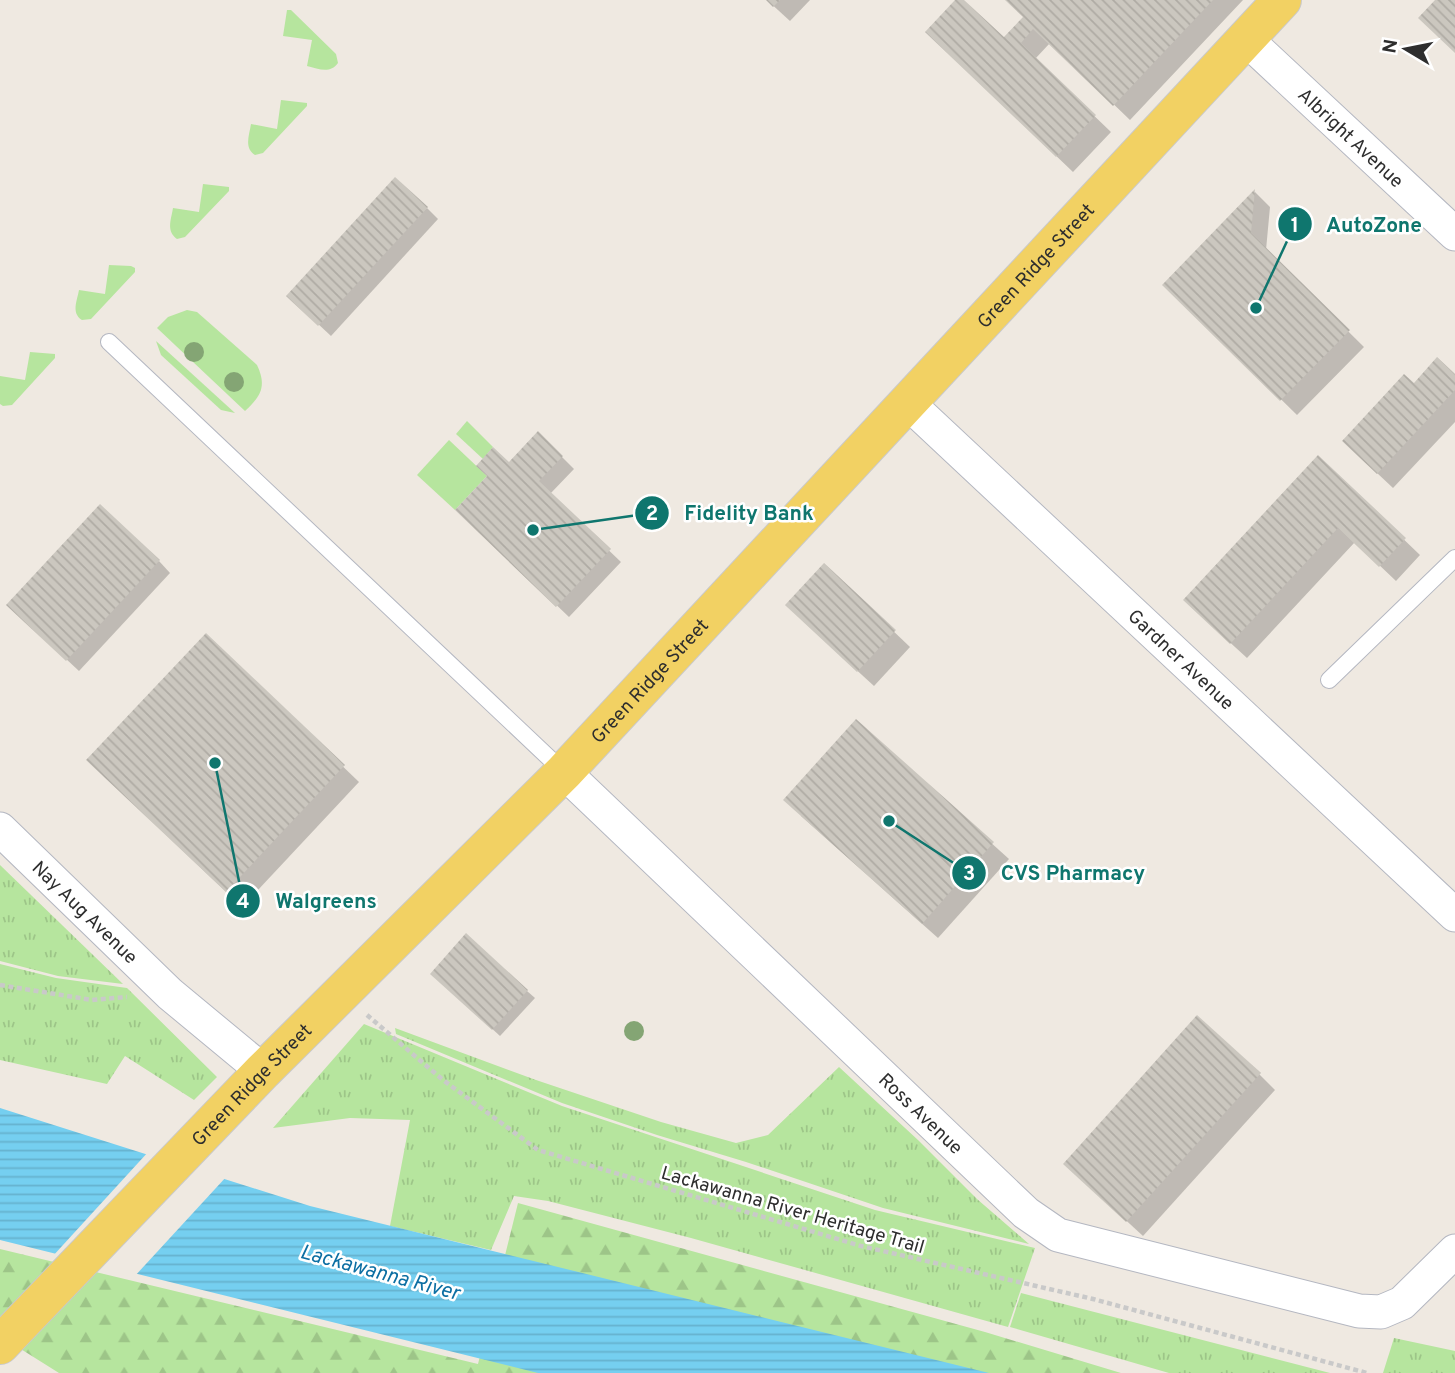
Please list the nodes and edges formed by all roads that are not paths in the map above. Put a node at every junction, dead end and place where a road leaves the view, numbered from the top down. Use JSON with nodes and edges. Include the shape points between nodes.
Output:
{"nodes":[{"id":1,"x":1282,"y":0,"type":"edge"},
{"id":2,"x":1246,"y":39,"type":"junction"},
{"id":3,"x":1455,"y":234,"type":"edge"},
{"id":4,"x":109,"y":342,"type":"dead end"},
{"id":5,"x":907,"y":402,"type":"junction"},
{"id":6,"x":1455,"y":558,"type":"edge"},
{"id":7,"x":1329,"y":680,"type":"dead end"},
{"id":8,"x":565,"y":772,"type":"junction"},
{"id":9,"x":0,"y":830,"type":"edge"},
{"id":10,"x":1455,"y":915,"type":"edge"},
{"id":11,"x":262,"y":1071,"type":"junction"},
{"id":12,"x":1455,"y":1251,"type":"edge"},
{"id":13,"x":0,"y":1345,"type":"edge"}],
"edges":[{"from":1,"to":2,"type":"main road","name":"Green Ridge Street"},
{"from":2,"to":3,"type":"street","name":"Albright Avenue"},
{"from":2,"to":5,"type":"main road","name":"Green Ridge Street"},
{"from":4,"to":8,"type":"lane"},
{"from":5,"to":8,"type":"main road","name":"Green Ridge Street"},
{"from":5,"to":10,"type":"street","name":"Gardner Avenue"},
{"from":6,"to":7,"type":"lane"},
{"from":8,"to":11,"type":"main road","name":"Green Ridge Street"},
{"from":8,"to":12,"type":"street","name":"Ross Avenue","via":[[1041,1226],[1058,1236],[1359,1311],[1381,1312],[1402,1303]]},
{"from":9,"to":11,"type":"street","name":"Nay Aug Avenue","via":[[170,994]]},
{"from":11,"to":13,"type":"main road","name":"Green Ridge Street"}]}
